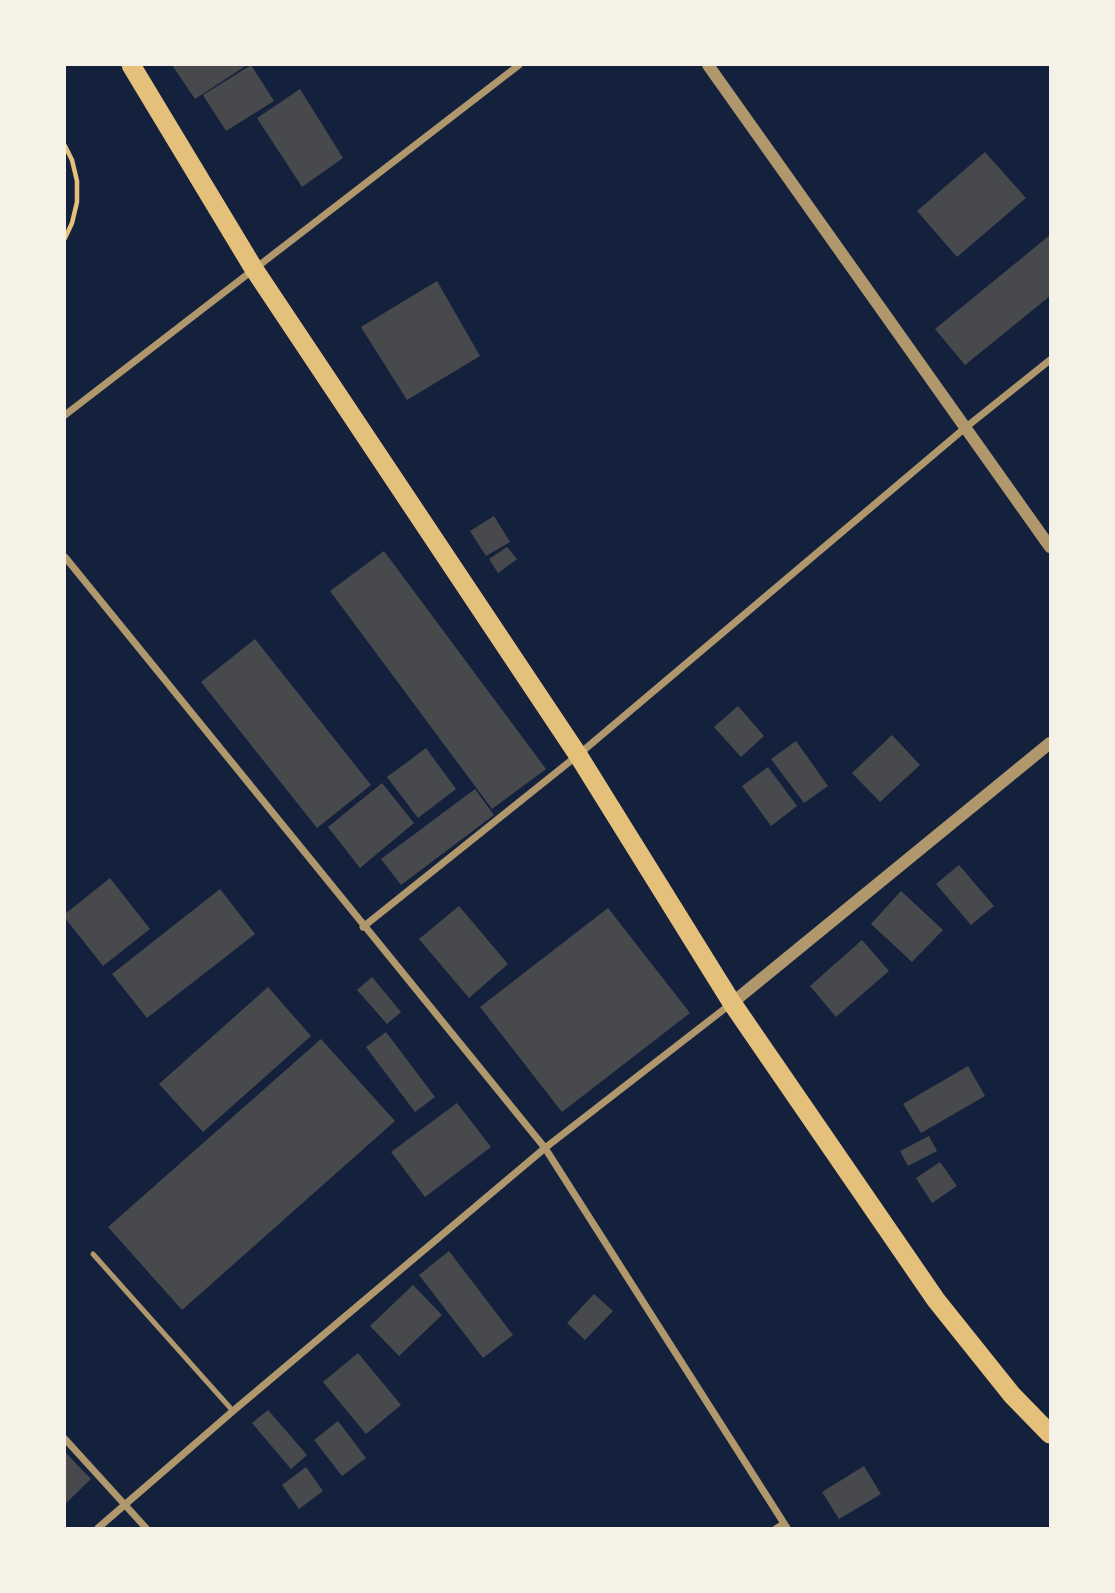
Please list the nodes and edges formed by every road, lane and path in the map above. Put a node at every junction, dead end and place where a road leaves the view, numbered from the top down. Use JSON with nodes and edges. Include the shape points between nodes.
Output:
{"nodes":[{"id":1,"x":131,"y":65,"type":"edge"},
{"id":2,"x":519,"y":65,"type":"edge"},
{"id":3,"x":708,"y":65,"type":"edge"},
{"id":4,"x":65,"y":146,"type":"edge"},
{"id":5,"x":65,"y":237,"type":"edge"},
{"id":6,"x":254,"y":269,"type":"junction"},
{"id":7,"x":1050,"y":360,"type":"edge"},
{"id":8,"x":65,"y":415,"type":"edge"},
{"id":9,"x":965,"y":428,"type":"junction"},
{"id":10,"x":1050,"y":547,"type":"edge"},
{"id":11,"x":65,"y":557,"type":"edge"},
{"id":12,"x":1050,"y":743,"type":"edge"},
{"id":13,"x":578,"y":755,"type":"junction"},
{"id":14,"x":363,"y":928,"type":"junction"},
{"id":15,"x":732,"y":1003,"type":"junction"},
{"id":16,"x":545,"y":1149,"type":"junction"},
{"id":17,"x":93,"y":1254,"type":"dead end"},
{"id":18,"x":233,"y":1411,"type":"junction"},
{"id":19,"x":1050,"y":1434,"type":"edge"},
{"id":20,"x":65,"y":1440,"type":"edge"},
{"id":21,"x":125,"y":1506,"type":"junction"},
{"id":22,"x":785,"y":1525,"type":"edge"},
{"id":23,"x":98,"y":1528,"type":"edge"},
{"id":24,"x":146,"y":1528,"type":"edge"},
{"id":25,"x":775,"y":1528,"type":"edge"}],
"edges":[{"from":1,"to":6,"type":"highway"},
{"from":2,"to":6,"type":"street"},
{"from":3,"to":9,"type":"street"},
{"from":4,"to":5,"type":"path","via":[[77,181],[77,202]]},
{"from":6,"to":8,"type":"street"},
{"from":6,"to":13,"type":"highway"},
{"from":7,"to":9,"type":"street"},
{"from":9,"to":10,"type":"street"},
{"from":9,"to":13,"type":"street"},
{"from":11,"to":14,"type":"street"},
{"from":12,"to":15,"type":"street"},
{"from":13,"to":14,"type":"street"},
{"from":13,"to":15,"type":"highway"},
{"from":14,"to":16,"type":"street"},
{"from":15,"to":16,"type":"street"},
{"from":15,"to":19,"type":"highway","via":[[936,1300],[1012,1395]]},
{"from":16,"to":18,"type":"street"},
{"from":16,"to":22,"type":"street"},
{"from":17,"to":18,"type":"lane"},
{"from":18,"to":21,"type":"street"},
{"from":20,"to":21,"type":"street"},
{"from":21,"to":23,"type":"street"},
{"from":21,"to":24,"type":"street"},
{"from":22,"to":25,"type":"lane"}]}
